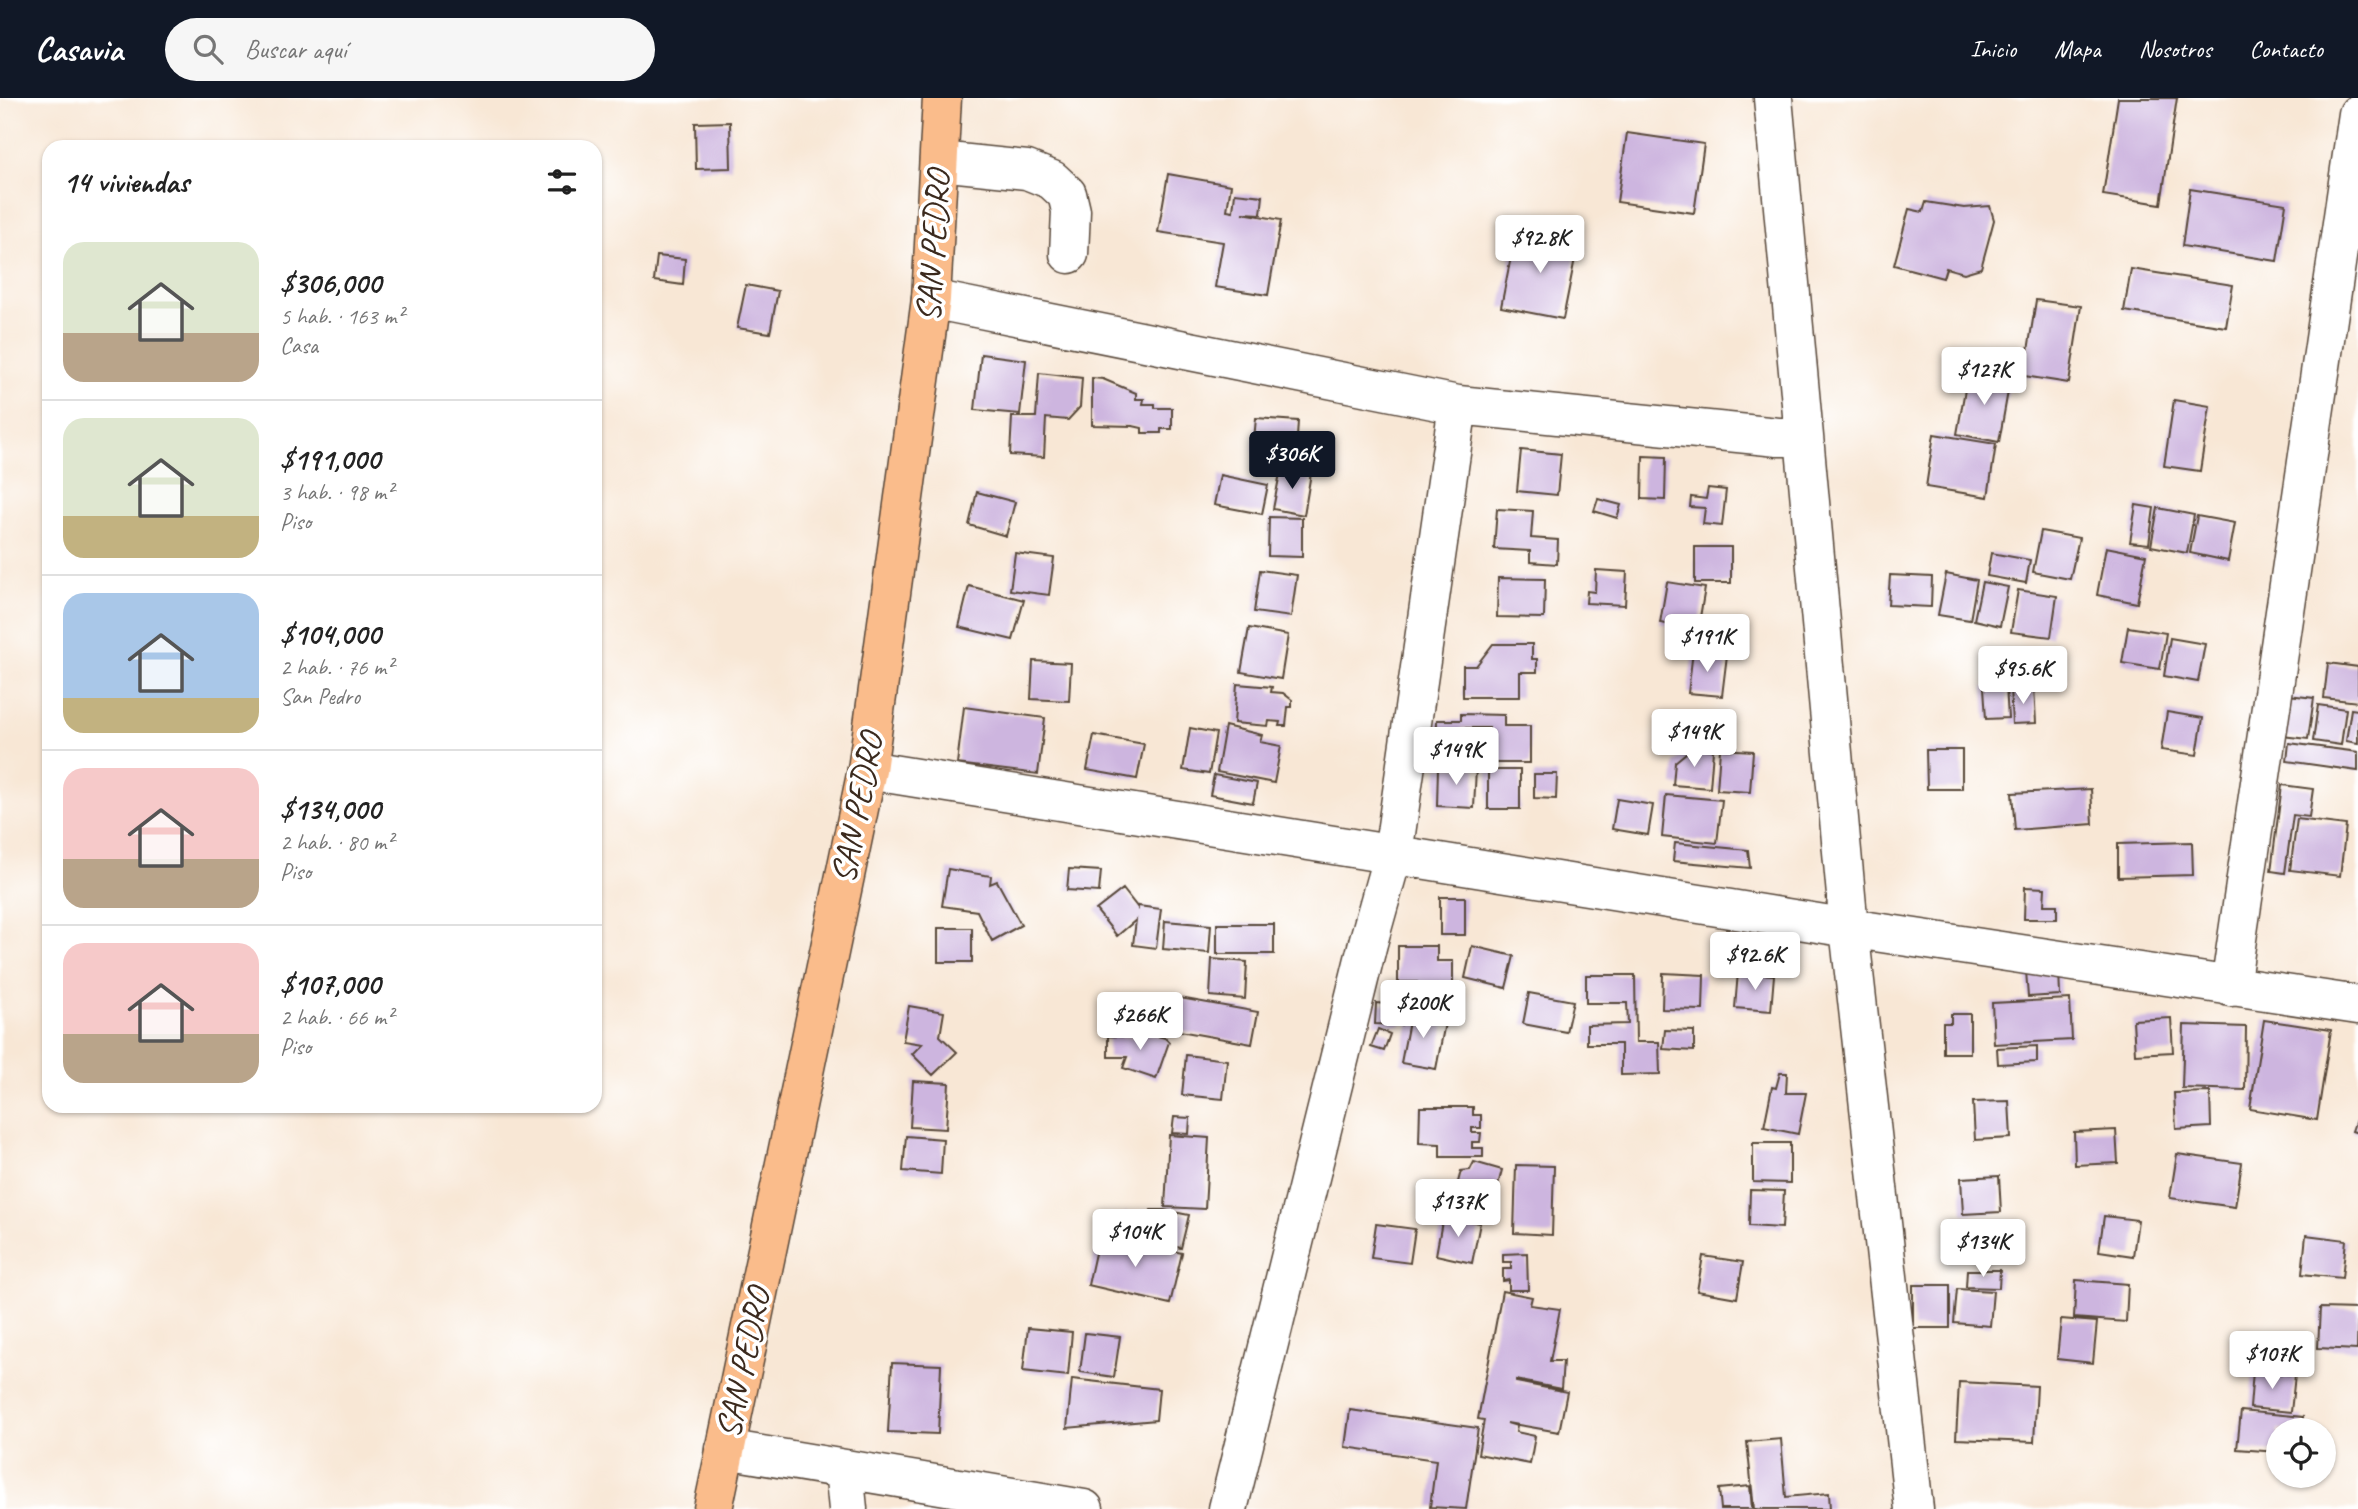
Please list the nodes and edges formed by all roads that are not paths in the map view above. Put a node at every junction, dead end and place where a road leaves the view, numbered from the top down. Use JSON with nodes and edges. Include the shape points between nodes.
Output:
{"nodes":[{"id":1,"x":942,"y":98,"type":"edge"},
{"id":2,"x":1773,"y":98,"type":"edge"},
{"id":3,"x":2358,"y":114,"type":"edge"},
{"id":4,"x":939,"y":161,"type":"junction"},
{"id":5,"x":1069,"y":254,"type":"dead end"},
{"id":6,"x":931,"y":299,"type":"junction"},
{"id":7,"x":1458,"y":405,"type":"junction"},
{"id":8,"x":1803,"y":437,"type":"junction"},
{"id":9,"x":867,"y":770,"type":"junction"},
{"id":10,"x":1393,"y":854,"type":"junction"},
{"id":11,"x":1849,"y":928,"type":"junction"},
{"id":12,"x":2230,"y":987,"type":"junction"},
{"id":13,"x":2358,"y":1005,"type":"edge"},
{"id":14,"x":725,"y":1449,"type":"junction"},
{"id":15,"x":844,"y":1469,"type":"junction"},
{"id":16,"x":713,"y":1509,"type":"edge"},
{"id":17,"x":848,"y":1509,"type":"edge"},
{"id":18,"x":1084,"y":1509,"type":"edge"},
{"id":19,"x":1228,"y":1509,"type":"edge"},
{"id":20,"x":1914,"y":1509,"type":"edge"}],
"edges":[{"from":1,"to":4,"type":"main road","name":"SAN PEDRO"},
{"from":2,"to":8,"type":"street"},
{"from":3,"to":12,"type":"street"},
{"from":4,"to":5,"type":"street","via":[[1027,170],[1052,180],[1067,194],[1071,211]]},
{"from":4,"to":6,"type":"main road","name":"SAN PEDRO"},
{"from":6,"to":7,"type":"street"},
{"from":6,"to":9,"type":"main road","name":"SAN PEDRO"},
{"from":7,"to":8,"type":"street"},
{"from":7,"to":10,"type":"street"},
{"from":8,"to":11,"type":"street"},
{"from":9,"to":10,"type":"street"},
{"from":9,"to":14,"type":"main road","name":"SAN PEDRO"},
{"from":10,"to":11,"type":"street"},
{"from":10,"to":19,"type":"street"},
{"from":11,"to":12,"type":"street"},
{"from":11,"to":20,"type":"street"},
{"from":12,"to":13,"type":"street"},
{"from":14,"to":15,"type":"street"},
{"from":14,"to":16,"type":"main road","name":"SAN PEDRO"},
{"from":15,"to":17,"type":"street"},
{"from":15,"to":18,"type":"street"}]}
